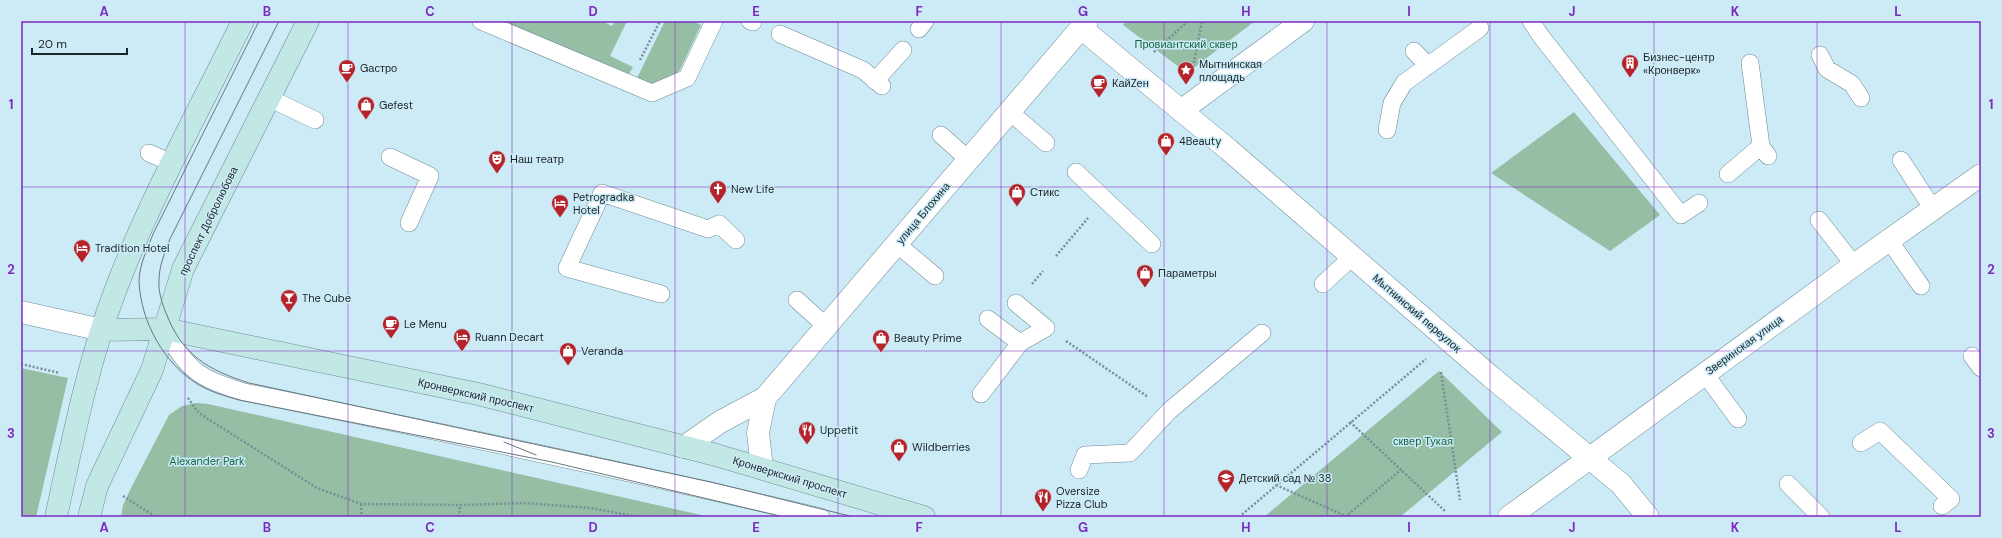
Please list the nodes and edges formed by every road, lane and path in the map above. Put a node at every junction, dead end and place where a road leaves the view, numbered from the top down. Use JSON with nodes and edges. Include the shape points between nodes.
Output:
{"nodes":[{"id":1,"x":243,"y":21,"type":"edge"},
{"id":2,"x":308,"y":21,"type":"edge"},
{"id":3,"x":481,"y":21,"type":"edge"},
{"id":4,"x":660,"y":21,"type":"edge"},
{"id":5,"x":714,"y":21,"type":"edge"},
{"id":6,"x":1188,"y":21,"type":"edge"},
{"id":7,"x":1202,"y":21,"type":"edge"},
{"id":8,"x":1303,"y":21,"type":"edge"},
{"id":9,"x":1531,"y":21,"type":"edge"},
{"id":10,"x":1084,"y":25,"type":"edge"},
{"id":11,"x":1480,"y":28,"type":"dead end"},
{"id":12,"x":780,"y":34,"type":"dead end"},
{"id":13,"x":902,"y":50,"type":"dead end"},
{"id":14,"x":1414,"y":51,"type":"dead end"},
{"id":15,"x":1150,"y":55,"type":"dead end"},
{"id":16,"x":1820,"y":55,"type":"dead end"},
{"id":17,"x":1750,"y":63,"type":"dead end"},
{"id":18,"x":1428,"y":66,"type":"junction"},
{"id":19,"x":1193,"y":71,"type":"dead end"},
{"id":20,"x":628,"y":83,"type":"junction"},
{"id":21,"x":269,"y":98,"type":"junction"},
{"id":22,"x":1861,"y":98,"type":"dead end"},
{"id":23,"x":1182,"y":110,"type":"junction"},
{"id":24,"x":1010,"y":112,"type":"junction"},
{"id":25,"x":315,"y":120,"type":"dead end"},
{"id":26,"x":1387,"y":130,"type":"dead end"},
{"id":27,"x":941,"y":135,"type":"dead end"},
{"id":28,"x":1046,"y":143,"type":"dead end"},
{"id":29,"x":149,"y":153,"type":"dead end"},
{"id":30,"x":390,"y":157,"type":"dead end"},
{"id":31,"x":969,"y":160,"type":"junction"},
{"id":32,"x":1901,"y":160,"type":"dead end"},
{"id":33,"x":172,"y":163,"type":"junction"},
{"id":34,"x":1076,"y":172,"type":"dead end"},
{"id":35,"x":1728,"y":174,"type":"dead end"},
{"id":36,"x":1981,"y":175,"type":"edge"},
{"id":37,"x":1104,"y":198,"type":"junction"},
{"id":38,"x":1699,"y":203,"type":"dead end"},
{"id":39,"x":1933,"y":209,"type":"junction"},
{"id":40,"x":1819,"y":220,"type":"dead end"},
{"id":41,"x":409,"y":223,"type":"dead end"},
{"id":42,"x":736,"y":240,"type":"dead end"},
{"id":43,"x":1888,"y":240,"type":"junction"},
{"id":44,"x":897,"y":244,"type":"junction"},
{"id":45,"x":1152,"y":244,"type":"dead end"},
{"id":46,"x":1056,"y":256,"type":"dead end"},
{"id":47,"x":1352,"y":257,"type":"junction"},
{"id":48,"x":1854,"y":265,"type":"junction"},
{"id":49,"x":935,"y":276,"type":"dead end"},
{"id":50,"x":1323,"y":284,"type":"dead end"},
{"id":51,"x":1921,"y":286,"type":"dead end"},
{"id":52,"x":661,"y":294,"type":"dead end"},
{"id":53,"x":797,"y":300,"type":"dead end"},
{"id":54,"x":1016,"y":303,"type":"dead end"},
{"id":55,"x":21,"y":312,"type":"edge"},
{"id":56,"x":988,"y":319,"type":"dead end"},
{"id":57,"x":826,"y":326,"type":"junction"},
{"id":58,"x":1046,"y":328,"type":"junction"},
{"id":59,"x":165,"y":329,"type":"junction"},
{"id":60,"x":102,"y":330,"type":"junction"},
{"id":61,"x":1262,"y":333,"type":"dead end"},
{"id":62,"x":1020,"y":343,"type":"junction"},
{"id":63,"x":1429,"y":356,"type":"dead end"},
{"id":64,"x":21,"y":364,"type":"edge"},
{"id":65,"x":1440,"y":366,"type":"dead end"},
{"id":66,"x":61,"y":373,"type":"dead end"},
{"id":67,"x":1705,"y":374,"type":"junction"},
{"id":68,"x":186,"y":391,"type":"dead end"},
{"id":69,"x":981,"y":394,"type":"dead end"},
{"id":70,"x":765,"y":398,"type":"junction"},
{"id":71,"x":1169,"y":411,"type":"junction"},
{"id":72,"x":1738,"y":419,"type":"dead end"},
{"id":73,"x":1350,"y":422,"type":"junction"},
{"id":74,"x":1861,"y":443,"type":"dead end"},
{"id":75,"x":684,"y":446,"type":"junction"},
{"id":76,"x":1589,"y":458,"type":"junction"},
{"id":77,"x":762,"y":468,"type":"junction"},
{"id":78,"x":1402,"y":469,"type":"junction"},
{"id":79,"x":1079,"y":470,"type":"dead end"},
{"id":80,"x":1788,"y":484,"type":"dead end"},
{"id":81,"x":1276,"y":485,"type":"junction"},
{"id":82,"x":120,"y":494,"type":"dead end"},
{"id":83,"x":1460,"y":500,"type":"dead end"},
{"id":84,"x":361,"y":504,"type":"junction"},
{"id":85,"x":460,"y":505,"type":"junction"},
{"id":86,"x":1942,"y":506,"type":"dead end"},
{"id":87,"x":1446,"y":512,"type":"dead end"},
{"id":88,"x":1347,"y":516,"type":"edge"},
{"id":89,"x":56,"y":517,"type":"edge"},
{"id":90,"x":89,"y":517,"type":"edge"},
{"id":91,"x":156,"y":517,"type":"edge"},
{"id":92,"x":362,"y":517,"type":"edge"},
{"id":93,"x":459,"y":517,"type":"edge"},
{"id":94,"x":638,"y":517,"type":"edge"},
{"id":95,"x":821,"y":517,"type":"edge"},
{"id":96,"x":924,"y":517,"type":"edge"},
{"id":97,"x":1239,"y":517,"type":"edge"},
{"id":98,"x":1509,"y":517,"type":"edge"},
{"id":99,"x":1648,"y":517,"type":"edge"},
{"id":100,"x":1821,"y":517,"type":"edge"}],
"edges":[{"from":1,"to":33,"type":"main road"},
{"from":2,"to":21,"type":"main road","name":"проспект Добролюбова"},
{"from":3,"to":20,"type":"lane"},
{"from":4,"to":20,"type":"path"},
{"from":5,"to":20,"type":"lane","via":[[687,78],[652,93]]},
{"from":6,"to":15,"type":"path"},
{"from":7,"to":19,"type":"path"},
{"from":8,"to":23,"type":"street"},
{"from":9,"to":38,"type":"lane","via":[[1681,215]]},
{"from":10,"to":23,"type":"street","name":"улица Блохина"},
{"from":10,"to":24,"type":"street","name":"улица Блохина"},
{"from":11,"to":18,"type":"lane"},
{"from":12,"to":13,"type":"lane","via":[[863,70],[879,84]]},
{"from":14,"to":18,"type":"lane"},
{"from":16,"to":22,"type":"lane","via":[[1827,69],[1852,84]]},
{"from":17,"to":35,"type":"lane","via":[[1764,151]]},
{"from":18,"to":26,"type":"lane","via":[[1404,83],[1392,103]]},
{"from":21,"to":25,"type":"lane"},
{"from":21,"to":59,"type":"main road","name":"проспект Добролюбова","via":[[183,270]]},
{"from":23,"to":47,"type":"street","name":"Мытнинский переулок"},
{"from":24,"to":28,"type":"lane"},
{"from":24,"to":31,"type":"street","name":"улица Блохина"},
{"from":27,"to":31,"type":"lane"},
{"from":29,"to":33,"type":"lane"},
{"from":30,"to":41,"type":"lane","via":[[430,176]]},
{"from":31,"to":44,"type":"street","name":"улица Блохина"},
{"from":32,"to":39,"type":"lane"},
{"from":33,"to":60,"type":"main road","via":[[133,246]]},
{"from":34,"to":37,"type":"lane"},
{"from":36,"to":39,"type":"street","name":"Зверинская улица"},
{"from":37,"to":45,"type":"lane"},
{"from":37,"to":46,"type":"path"},
{"from":39,"to":43,"type":"street","name":"Зверинская улица"},
{"from":40,"to":48,"type":"lane"},
{"from":42,"to":52,"type":"lane","via":[[719,224],[708,229],[602,193],[567,268]]},
{"from":43,"to":48,"type":"street","name":"Зверинская улица"},
{"from":43,"to":51,"type":"lane"},
{"from":44,"to":49,"type":"lane"},
{"from":44,"to":57,"type":"street","name":"улица Блохина"},
{"from":47,"to":50,"type":"lane"},
{"from":47,"to":76,"type":"street","name":"Мытнинский переулок"},
{"from":48,"to":67,"type":"street","name":"Зверинская улица"},
{"from":53,"to":57,"type":"lane"},
{"from":54,"to":58,"type":"lane"},
{"from":55,"to":60,"type":"street","name":"Кронверкский проспект"},
{"from":56,"to":62,"type":"lane"},
{"from":57,"to":70,"type":"street","name":"улица Блохина"},
{"from":58,"to":62,"type":"lane"},
{"from":58,"to":71,"type":"path"},
{"from":59,"to":60,"type":"main road","name":"Кронверкский проспект"},
{"from":59,"to":75,"type":"main road","name":"Кронверкский проспект","via":[[478,394]]},
{"from":59,"to":90,"type":"main road","name":"проспект Добролюбова","via":[[149,377],[97,486]]},
{"from":59,"to":95,"type":"lane","via":[[177,353],[190,368],[219,384],[244,392],[518,448]]},
{"from":60,"to":89,"type":"main road","via":[[87,380]]},
{"from":61,"to":71,"type":"lane"},
{"from":62,"to":69,"type":"lane"},
{"from":63,"to":73,"type":"path"},
{"from":64,"to":66,"type":"path"},
{"from":65,"to":83,"type":"path"},
{"from":67,"to":72,"type":"lane"},
{"from":67,"to":76,"type":"street","name":"Зверинская улица"},
{"from":68,"to":84,"type":"path","via":[[197,411],[208,419],[317,488]]},
{"from":70,"to":75,"type":"street","name":"улица Блохина","via":[[720,422]]},
{"from":70,"to":77,"type":"street","name":"улица Блохина","via":[[758,433]]},
{"from":71,"to":79,"type":"lane","via":[[1130,453],[1085,455]]},
{"from":73,"to":78,"type":"path"},
{"from":73,"to":81,"type":"path"},
{"from":74,"to":86,"type":"lane","via":[[1880,430],[1951,499]]},
{"from":75,"to":77,"type":"main road","name":"Кронверкский проспект"},
{"from":76,"to":98,"type":"street","name":"Зверинская улица"},
{"from":76,"to":99,"type":"street","name":"Мытнинский переулок","via":[[1621,484]]},
{"from":77,"to":96,"type":"main road","name":"Кронверкский проспект"},
{"from":78,"to":87,"type":"path"},
{"from":78,"to":88,"type":"path"},
{"from":80,"to":100,"type":"lane"},
{"from":81,"to":88,"type":"path"},
{"from":81,"to":97,"type":"path"},
{"from":82,"to":91,"type":"path"},
{"from":84,"to":85,"type":"path"},
{"from":84,"to":92,"type":"path"},
{"from":85,"to":93,"type":"path"},
{"from":85,"to":94,"type":"path","via":[[532,503],[590,508]]}]}
